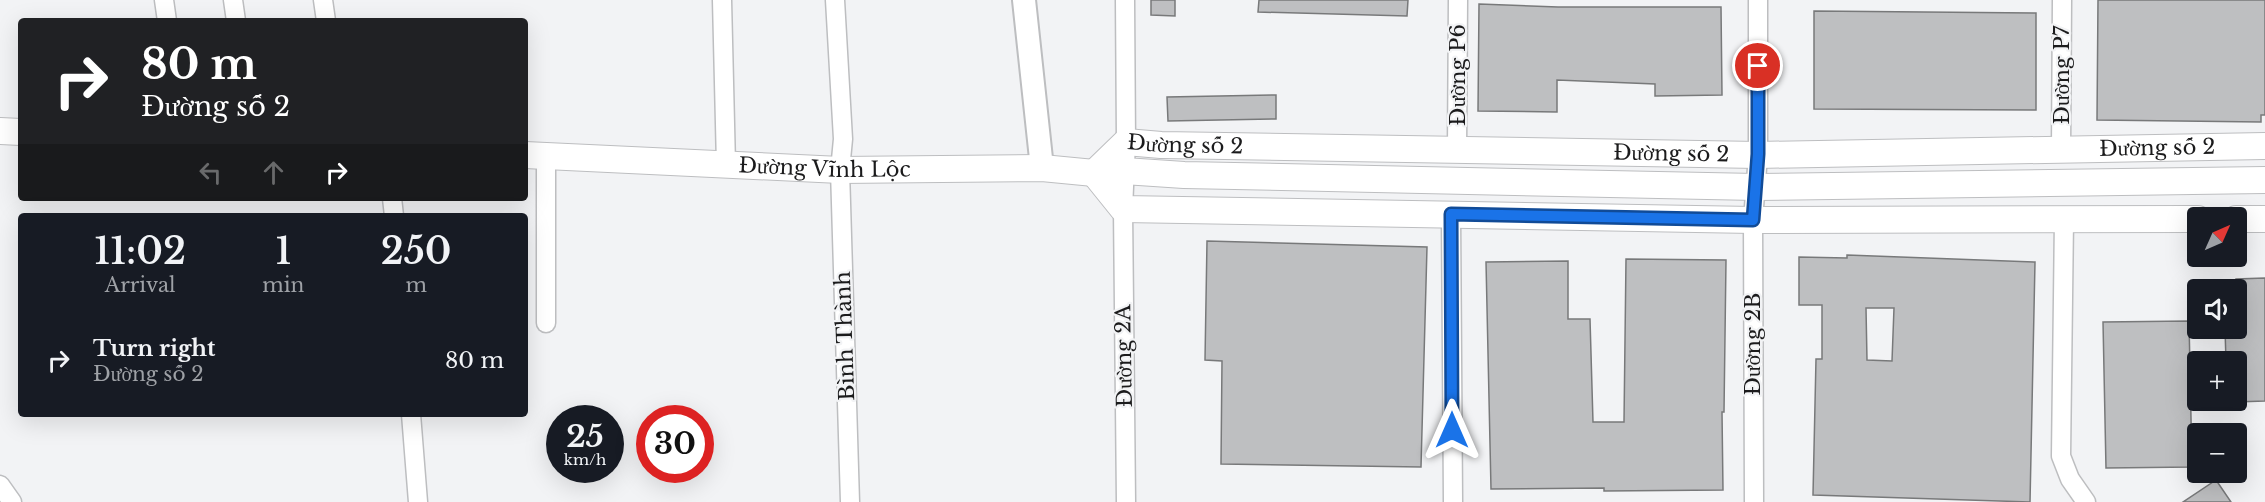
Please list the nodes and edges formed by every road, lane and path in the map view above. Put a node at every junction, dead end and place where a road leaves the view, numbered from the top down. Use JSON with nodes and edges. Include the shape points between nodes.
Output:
{"nodes":[{"id":1,"x":164,"y":0,"type":"edge"},
{"id":2,"x":233,"y":0,"type":"edge"},
{"id":3,"x":323,"y":0,"type":"edge"},
{"id":4,"x":722,"y":0,"type":"edge"},
{"id":5,"x":835,"y":0,"type":"edge"},
{"id":6,"x":1024,"y":0,"type":"edge"},
{"id":7,"x":1125,"y":0,"type":"edge"},
{"id":8,"x":1458,"y":0,"type":"edge"},
{"id":9,"x":1758,"y":0,"type":"edge"},
{"id":10,"x":2062,"y":0,"type":"edge"},
{"id":11,"x":167,"y":18,"type":"edge"},
{"id":12,"x":236,"y":18,"type":"edge"},
{"id":13,"x":326,"y":18,"type":"edge"},
{"id":14,"x":0,"y":131,"type":"edge"},
{"id":15,"x":18,"y":132,"type":"edge"},
{"id":16,"x":1126,"y":142,"type":"junction"},
{"id":17,"x":2265,"y":147,"type":"edge"},
{"id":18,"x":1457,"y":150,"type":"junction"},
{"id":19,"x":2061,"y":150,"type":"junction"},
{"id":20,"x":1758,"y":154,"type":"junction"},
{"id":21,"x":535,"y":155,"type":"edge"},
{"id":22,"x":726,"y":165,"type":"junction"},
{"id":23,"x":1042,"y":168,"type":"junction"},
{"id":24,"x":840,"y":170,"type":"junction"},
{"id":25,"x":1124,"y":171,"type":"junction"},
{"id":26,"x":1094,"y":173,"type":"junction"},
{"id":27,"x":2265,"y":180,"type":"edge"},
{"id":28,"x":1756,"y":187,"type":"junction"},
{"id":29,"x":1123,"y":209,"type":"junction"},
{"id":30,"x":1451,"y":214,"type":"junction"},
{"id":31,"x":2064,"y":219,"type":"junction"},
{"id":32,"x":2187,"y":219,"type":"edge"},
{"id":33,"x":2247,"y":219,"type":"edge"},
{"id":34,"x":2265,"y":219,"type":"edge"},
{"id":35,"x":1753,"y":220,"type":"junction"},
{"id":36,"x":546,"y":323,"type":"dead end"},
{"id":37,"x":411,"y":417,"type":"edge"},
{"id":38,"x":0,"y":485,"type":"edge"},
{"id":39,"x":12,"y":502,"type":"edge"},
{"id":40,"x":418,"y":502,"type":"edge"},
{"id":41,"x":850,"y":502,"type":"edge"},
{"id":42,"x":1126,"y":502,"type":"edge"},
{"id":43,"x":1453,"y":502,"type":"edge"},
{"id":44,"x":1754,"y":502,"type":"edge"},
{"id":45,"x":2086,"y":502,"type":"edge"}],
"edges":[{"from":1,"to":11,"type":"street"},
{"from":2,"to":12,"type":"street"},
{"from":3,"to":13,"type":"street"},
{"from":4,"to":22,"type":"street"},
{"from":5,"to":24,"type":"street","name":"Bình Thành","via":[[843,138]]},
{"from":6,"to":23,"type":"street"},
{"from":7,"to":16,"type":"street","name":"Đường 2A"},
{"from":8,"to":18,"type":"street","name":"Đường P6"},
{"from":9,"to":20,"type":"street","name":"Đường 2B"},
{"from":10,"to":19,"type":"street","name":"Đường P7"},
{"from":14,"to":15,"type":"main road"},
{"from":16,"to":18,"type":"main road","name":"Đường số 2"},
{"from":16,"to":25,"type":"street","name":"Đường 2A"},
{"from":16,"to":26,"type":"main road","name":"Đường số 2"},
{"from":17,"to":19,"type":"main road","name":"Đường số 2"},
{"from":18,"to":20,"type":"main road","name":"Đường số 2"},
{"from":19,"to":20,"type":"main road","name":"Đường số 2"},
{"from":20,"to":28,"type":"street","name":"Đường 2B"},
{"from":21,"to":22,"type":"main road","name":"Đường Vĩnh Lộc"},
{"from":21,"to":36,"type":"street"},
{"from":22,"to":24,"type":"main road","name":"Đường Vĩnh Lộc"},
{"from":23,"to":24,"type":"main road","name":"Đường Vĩnh Lộc"},
{"from":23,"to":26,"type":"main road","name":"Đường Vĩnh Lộc"},
{"from":24,"to":41,"type":"street","name":"Bình Thành"},
{"from":25,"to":26,"type":"main road","name":"Đường Vĩnh Lộc"},
{"from":25,"to":28,"type":"main road","name":"Đường số 2"},
{"from":25,"to":29,"type":"street","name":"Đường 2A"},
{"from":26,"to":29,"type":"main road"},
{"from":27,"to":28,"type":"main road","name":"Đường số 2"},
{"from":28,"to":35,"type":"street","name":"Đường 2B"},
{"from":29,"to":30,"type":"main road"},
{"from":29,"to":42,"type":"street","name":"Đường 2A"},
{"from":30,"to":35,"type":"main road"},
{"from":30,"to":43,"type":"street"},
{"from":31,"to":32,"type":"main road"},
{"from":31,"to":35,"type":"main road"},
{"from":31,"to":45,"type":"street","via":[[2061,456],[2070,479]]},
{"from":33,"to":34,"type":"main road"},
{"from":35,"to":44,"type":"street","name":"Đường 2B"},
{"from":37,"to":40,"type":"street"},
{"from":38,"to":39,"type":"street"}]}
